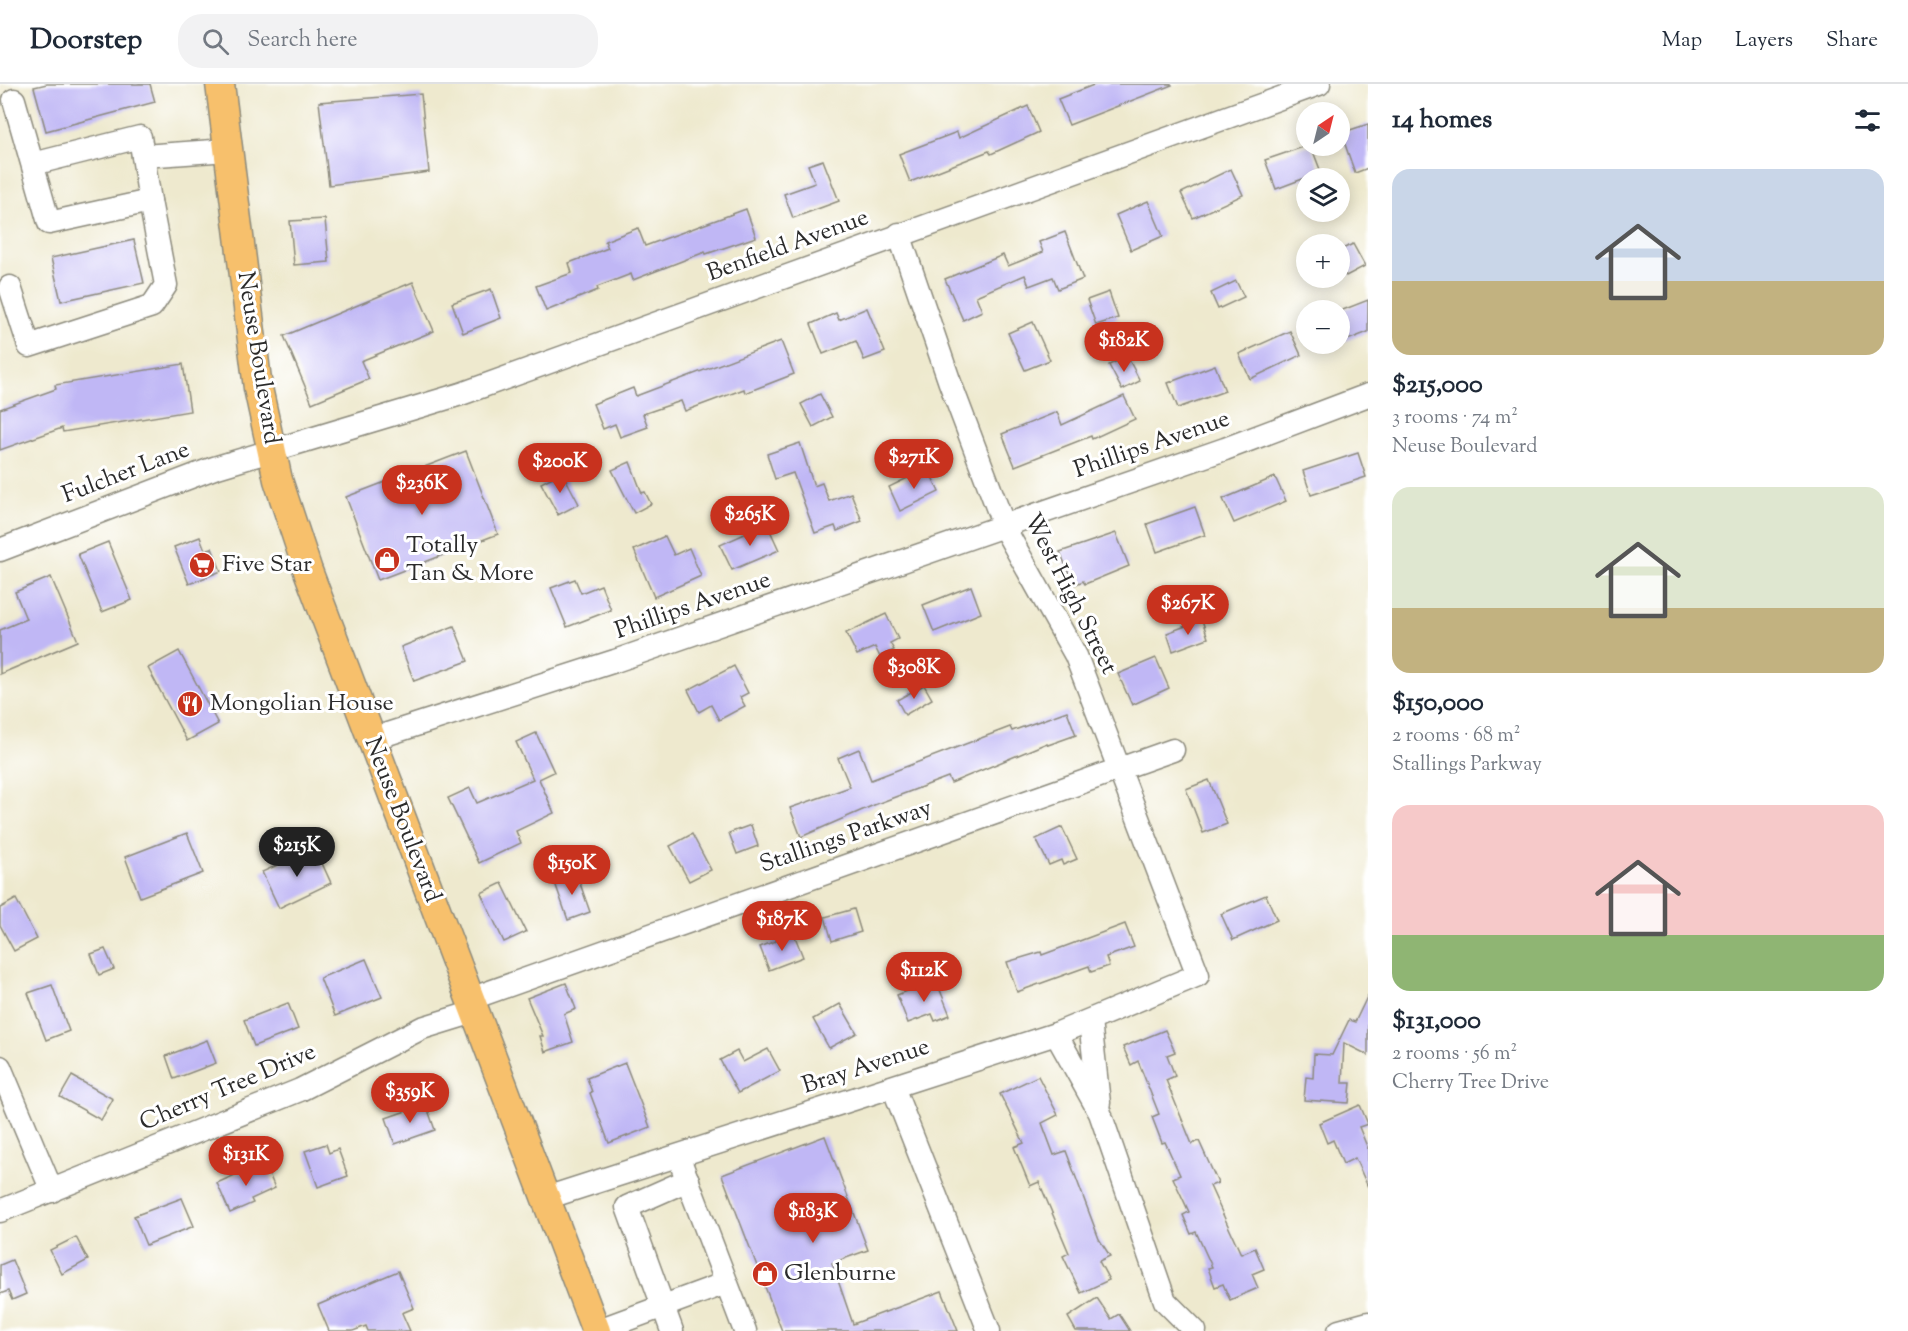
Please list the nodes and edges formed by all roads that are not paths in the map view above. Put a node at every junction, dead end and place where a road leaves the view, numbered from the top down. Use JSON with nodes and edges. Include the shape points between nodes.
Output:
{"nodes":[{"id":1,"x":220,"y":84,"type":"edge"},
{"id":2,"x":1320,"y":84,"type":"edge"},
{"id":3,"x":14,"y":100,"type":"dead end"},
{"id":4,"x":228,"y":150,"type":"junction"},
{"id":5,"x":143,"y":156,"type":"junction"},
{"id":6,"x":33,"y":164,"type":"junction"},
{"id":7,"x":150,"y":201,"type":"junction"},
{"id":8,"x":900,"y":234,"type":"junction"},
{"id":9,"x":10,"y":287,"type":"dead end"},
{"id":10,"x":1368,"y":395,"type":"edge"},
{"id":11,"x":272,"y":451,"type":"junction"},
{"id":12,"x":1004,"y":524,"type":"junction"},
{"id":13,"x":0,"y":550,"type":"edge"},
{"id":14,"x":372,"y":739,"type":"junction"},
{"id":15,"x":1173,"y":750,"type":"dead end"},
{"id":16,"x":1120,"y":769,"type":"junction"},
{"id":17,"x":1198,"y":975,"type":"joint"},
{"id":18,"x":472,"y":1005,"type":"junction"},
{"id":19,"x":1090,"y":1020,"type":"junction"},
{"id":20,"x":1056,"y":1034,"type":"junction"},
{"id":21,"x":0,"y":1067,"type":"edge"},
{"id":22,"x":893,"y":1087,"type":"junction"},
{"id":23,"x":1100,"y":1113,"type":"junction"},
{"id":24,"x":678,"y":1156,"type":"junction"},
{"id":25,"x":688,"y":1180,"type":"junction"},
{"id":26,"x":52,"y":1191,"type":"junction"},
{"id":27,"x":546,"y":1198,"type":"junction"},
{"id":28,"x":0,"y":1211,"type":"edge"},
{"id":29,"x":726,"y":1283,"type":"junction"},
{"id":30,"x":663,"y":1304,"type":"junction"},
{"id":31,"x":1368,"y":1323,"type":"edge"},
{"id":32,"x":596,"y":1331,"type":"edge"},
{"id":33,"x":672,"y":1331,"type":"edge"},
{"id":34,"x":745,"y":1331,"type":"edge"},
{"id":35,"x":989,"y":1331,"type":"edge"},
{"id":36,"x":1195,"y":1331,"type":"edge"},
{"id":37,"x":1339,"y":1331,"type":"edge"}],
"edges":[{"from":1,"to":4,"type":"main road","name":"Neuse Boulevard"},
{"from":2,"to":8,"type":"street","name":"Benfield Avenue"},
{"from":3,"to":6,"type":"street"},
{"from":4,"to":5,"type":"street"},
{"from":4,"to":11,"type":"main road","name":"Neuse Boulevard","via":[[258,388]]},
{"from":5,"to":6,"type":"street","via":[[140,137]]},
{"from":5,"to":7,"type":"street"},
{"from":6,"to":7,"type":"street","via":[[49,223]]},
{"from":7,"to":9,"type":"street","via":[[166,285],[152,306],[29,346]]},
{"from":8,"to":11,"type":"street","name":"Benfield Avenue","via":[[461,394]]},
{"from":8,"to":12,"type":"street","name":"West High Street","via":[[949,380]]},
{"from":10,"to":12,"type":"street","name":"Phillips Avenue","via":[[1225,449]]},
{"from":11,"to":13,"type":"street","name":"Fulcher Lane","via":[[214,468]]},
{"from":11,"to":14,"type":"main road","name":"Neuse Boulevard","via":[[308,571]]},
{"from":12,"to":14,"type":"street","name":"Phillips Avenue","via":[[615,662]]},
{"from":12,"to":16,"type":"street","name":"West High Street","via":[[1076,656]]},
{"from":14,"to":18,"type":"main road","name":"Neuse Boulevard"},
{"from":15,"to":16,"type":"street","name":"Stallings Parkway"},
{"from":16,"to":17,"type":"street","name":"West High Street"},
{"from":16,"to":18,"type":"street","name":"Stallings Parkway"},
{"from":17,"to":19,"type":"street","name":"Bray Avenue"},
{"from":18,"to":26,"type":"street","name":"Cherry Tree Drive","via":[[300,1090]]},
{"from":18,"to":27,"type":"main road","name":"Neuse Boulevard"},
{"from":19,"to":20,"type":"street","name":"Bray Avenue"},
{"from":19,"to":23,"type":"street"},
{"from":20,"to":22,"type":"street","name":"Bray Avenue"},
{"from":20,"to":23,"type":"street"},
{"from":21,"to":26,"type":"street"},
{"from":22,"to":24,"type":"street","name":"Bray Avenue"},
{"from":22,"to":35,"type":"street"},
{"from":23,"to":36,"type":"street","via":[[1165,1301]]},
{"from":24,"to":25,"type":"street"},
{"from":24,"to":27,"type":"street","name":"Bray Avenue"},
{"from":25,"to":29,"type":"street"},
{"from":25,"to":30,"type":"street","via":[[627,1206]]},
{"from":26,"to":28,"type":"street","name":"Cherry Tree Drive"},
{"from":27,"to":32,"type":"main road","name":"Neuse Boulevard"},
{"from":29,"to":30,"type":"street"},
{"from":29,"to":34,"type":"street"},
{"from":30,"to":32,"type":"street"},
{"from":30,"to":33,"type":"street"},
{"from":31,"to":37,"type":"street"}]}
